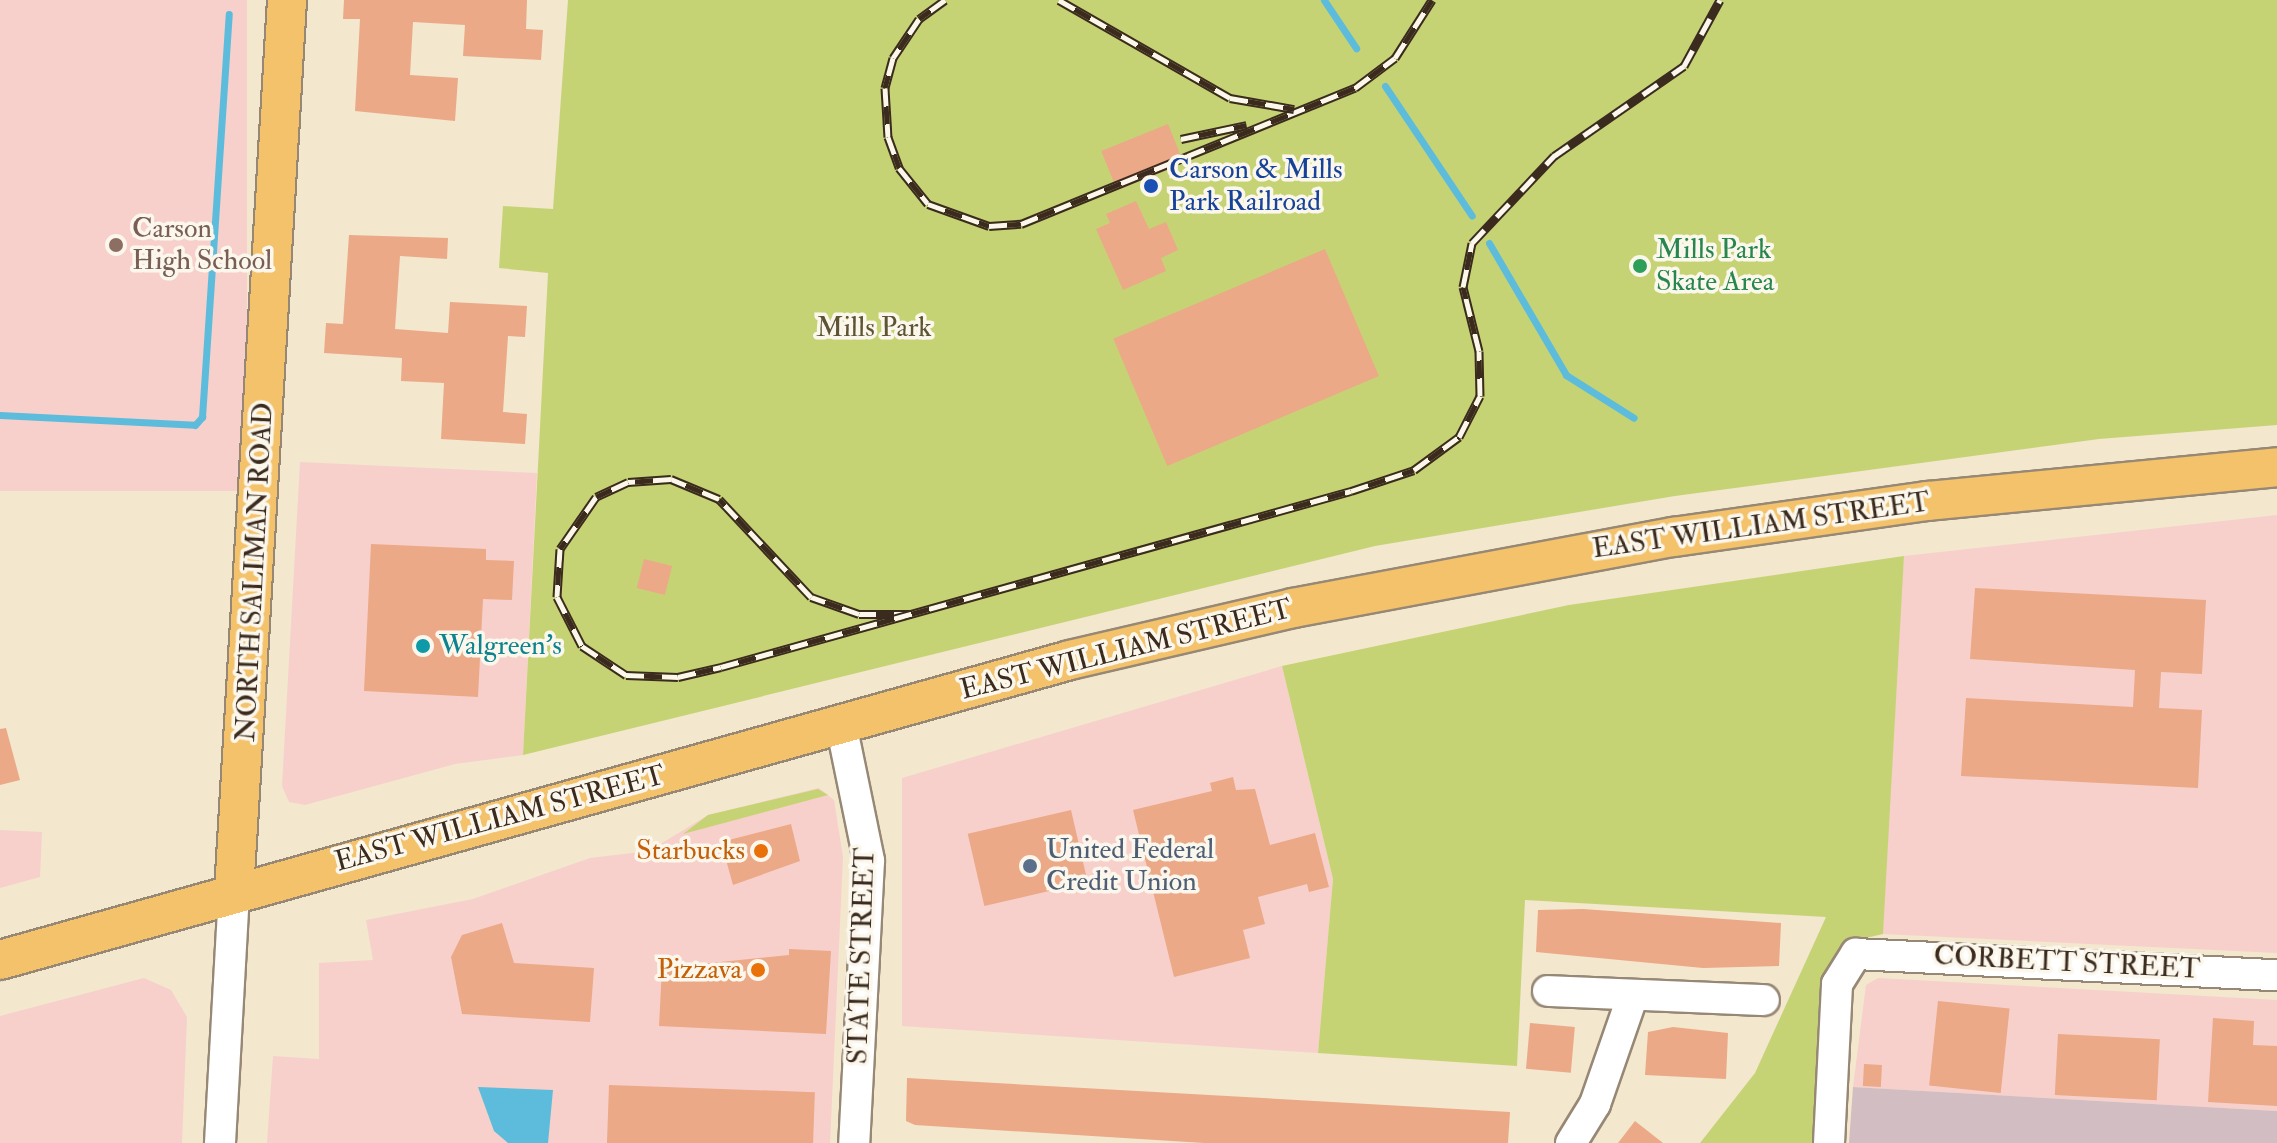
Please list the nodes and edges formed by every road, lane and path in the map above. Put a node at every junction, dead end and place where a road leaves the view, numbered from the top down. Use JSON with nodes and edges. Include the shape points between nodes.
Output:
{"nodes":[{"id":1,"x":287,"y":0,"type":"edge"},
{"id":2,"x":2277,"y":467,"type":"edge"},
{"id":3,"x":841,"y":724,"type":"junction"},
{"id":4,"x":234,"y":892,"type":"junction"},
{"id":5,"x":0,"y":960,"type":"edge"},
{"id":6,"x":2277,"y":975,"type":"edge"},
{"id":7,"x":1548,"y":991,"type":"dead end"},
{"id":8,"x":1633,"y":995,"type":"junction"},
{"id":9,"x":1764,"y":1000,"type":"dead end"},
{"id":10,"x":220,"y":1143,"type":"edge"},
{"id":11,"x":854,"y":1143,"type":"edge"},
{"id":12,"x":1571,"y":1143,"type":"edge"},
{"id":13,"x":1829,"y":1143,"type":"edge"}],
"edges":[{"from":1,"to":4,"type":"main road","name":"NORTH SALIMAN ROAD"},
{"from":2,"to":3,"type":"main road","name":"EAST WILLIAM STREET","via":[[1927,501],[1506,565],[1125,646]]},
{"from":3,"to":4,"type":"main road","name":"EAST WILLIAM STREET"},
{"from":3,"to":11,"type":"street","name":"STATE STREET","via":[[869,861]]},
{"from":4,"to":5,"type":"main road","name":"EAST WILLIAM STREET"},
{"from":4,"to":10,"type":"street","name":"NORTH SALIMAN ROAD"},
{"from":6,"to":13,"type":"street","name":"CORBETT STREET","via":[[1856,954],[1837,984]]},
{"from":7,"to":8,"type":"street"},
{"from":8,"to":9,"type":"street"},
{"from":8,"to":12,"type":"street","via":[[1595,1104]]}]}
